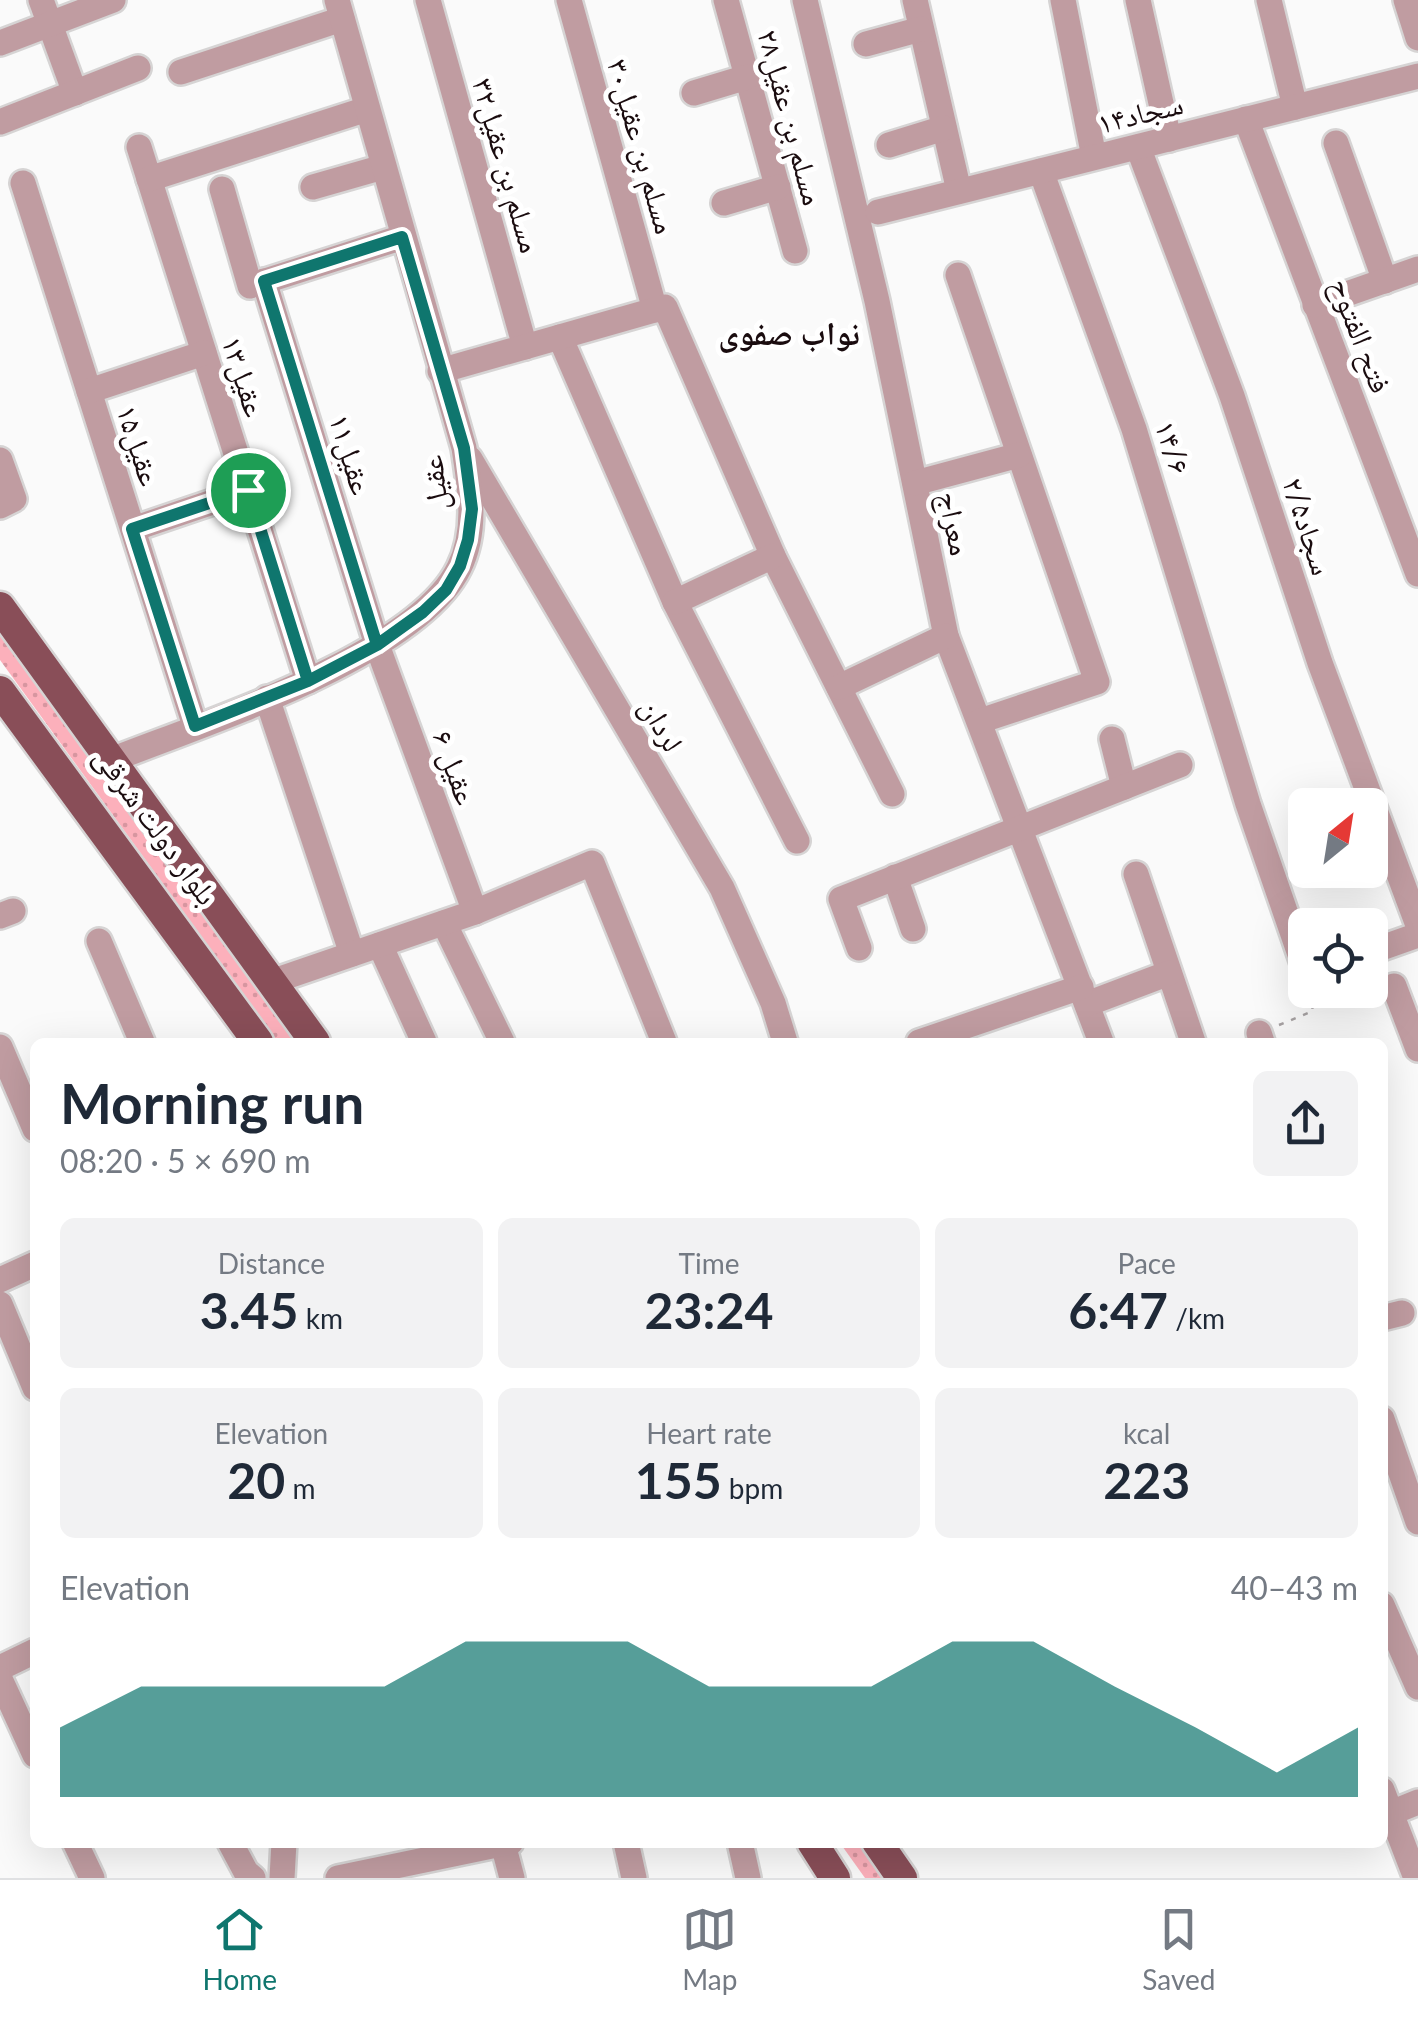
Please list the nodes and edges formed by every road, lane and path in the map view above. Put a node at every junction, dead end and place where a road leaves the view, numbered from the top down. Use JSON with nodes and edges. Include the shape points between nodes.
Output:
{"nodes":[{"id":1,"x":113,"y":0,"type":"edge"},
{"id":2,"x":428,"y":0,"type":"edge"},
{"id":3,"x":568,"y":0,"type":"edge"},
{"id":4,"x":726,"y":0,"type":"edge"},
{"id":5,"x":805,"y":0,"type":"edge"},
{"id":6,"x":915,"y":0,"type":"edge"},
{"id":7,"x":1064,"y":0,"type":"edge"},
{"id":8,"x":1138,"y":0,"type":"edge"},
{"id":9,"x":1269,"y":0,"type":"edge"},
{"id":10,"x":1406,"y":0,"type":"edge"},
{"id":11,"x":339,"y":10,"type":"edge"},
{"id":12,"x":46,"y":12,"type":"edge"},
{"id":13,"x":922,"y":28,"type":"junction"},
{"id":14,"x":1418,"y":38,"type":"edge"},
{"id":15,"x":0,"y":43,"type":"edge"},
{"id":16,"x":866,"y":44,"type":"dead end"},
{"id":17,"x":138,"y":68,"type":"dead end"},
{"id":18,"x":181,"y":72,"type":"dead end"},
{"id":19,"x":1418,"y":76,"type":"edge"},
{"id":20,"x":747,"y":77,"type":"junction"},
{"id":21,"x":75,"y":93,"type":"junction"},
{"id":22,"x":694,"y":93,"type":"dead end"},
{"id":23,"x":1295,"y":107,"type":"junction"},
{"id":24,"x":367,"y":109,"type":"junction"},
{"id":25,"x":1246,"y":119,"type":"junction"},
{"id":26,"x":0,"y":122,"type":"edge"},
{"id":27,"x":944,"y":128,"type":"junction"},
{"id":28,"x":1168,"y":139,"type":"junction"},
{"id":29,"x":1336,"y":144,"type":"dead end"},
{"id":30,"x":890,"y":145,"type":"dead end"},
{"id":31,"x":1138,"y":146,"type":"junction"},
{"id":32,"x":139,"y":147,"type":"dead end"},
{"id":33,"x":1094,"y":158,"type":"junction"},
{"id":34,"x":383,"y":166,"type":"junction"},
{"id":35,"x":1041,"y":171,"type":"junction"},
{"id":36,"x":149,"y":179,"type":"junction"},
{"id":37,"x":23,"y":183,"type":"dead end"},
{"id":38,"x":313,"y":187,"type":"dead end"},
{"id":39,"x":778,"y":188,"type":"junction"},
{"id":40,"x":222,"y":189,"type":"dead end"},
{"id":41,"x":959,"y":192,"type":"junction"},
{"id":42,"x":724,"y":204,"type":"dead end"},
{"id":43,"x":878,"y":212,"type":"dead end"},
{"id":44,"x":402,"y":237,"type":"junction"},
{"id":45,"x":795,"y":251,"type":"dead end"},
{"id":46,"x":1418,"y":269,"type":"edge"},
{"id":47,"x":958,"y":275,"type":"dead end"},
{"id":48,"x":1385,"y":281,"type":"junction"},
{"id":49,"x":257,"y":284,"type":"junction"},
{"id":50,"x":1316,"y":305,"type":"junction"},
{"id":51,"x":655,"y":310,"type":"junction"},
{"id":52,"x":560,"y":337,"type":"junction"},
{"id":53,"x":526,"y":347,"type":"junction"},
{"id":54,"x":204,"y":354,"type":"junction"},
{"id":55,"x":440,"y":371,"type":"junction"},
{"id":56,"x":89,"y":391,"type":"junction"},
{"id":57,"x":464,"y":448,"type":"junction"},
{"id":58,"x":1020,"y":454,"type":"junction"},
{"id":59,"x":0,"y":460,"type":"edge"},
{"id":60,"x":915,"y":483,"type":"junction"},
{"id":61,"x":248,"y":490,"type":"junction"},
{"id":62,"x":0,"y":506,"type":"edge"},
{"id":63,"x":132,"y":529,"type":"junction"},
{"id":64,"x":774,"y":556,"type":"junction"},
{"id":65,"x":1418,"y":574,"type":"edge"},
{"id":66,"x":675,"y":602,"type":"junction"},
{"id":67,"x":0,"y":606,"type":"edge"},
{"id":68,"x":946,"y":636,"type":"junction"},
{"id":69,"x":377,"y":645,"type":"junction"},
{"id":70,"x":308,"y":681,"type":"junction"},
{"id":71,"x":840,"y":688,"type":"junction"},
{"id":72,"x":0,"y":691,"type":"edge"},
{"id":73,"x":268,"y":698,"type":"junction"},
{"id":74,"x":980,"y":721,"type":"junction"},
{"id":75,"x":195,"y":726,"type":"junction"},
{"id":76,"x":1112,"y":738,"type":"dead end"},
{"id":77,"x":109,"y":761,"type":"junction"},
{"id":78,"x":1180,"y":765,"type":"dead end"},
{"id":79,"x":1124,"y":787,"type":"junction"},
{"id":80,"x":892,"y":794,"type":"dead end"},
{"id":81,"x":1020,"y":826,"type":"junction"},
{"id":82,"x":797,"y":841,"type":"dead end"},
{"id":83,"x":1136,"y":874,"type":"dead end"},
{"id":84,"x":894,"y":877,"type":"junction"},
{"id":85,"x":475,"y":912,"type":"junction"},
{"id":86,"x":1288,"y":919,"type":"edge"},
{"id":87,"x":444,"y":922,"type":"junction"},
{"id":88,"x":1418,"y":925,"type":"edge"},
{"id":89,"x":913,"y":929,"type":"dead end"},
{"id":90,"x":1418,"y":935,"type":"edge"},
{"id":91,"x":100,"y":941,"type":"dead end"},
{"id":92,"x":380,"y":944,"type":"junction"},
{"id":93,"x":1388,"y":946,"type":"edge"},
{"id":94,"x":859,"y":948,"type":"dead end"},
{"id":95,"x":352,"y":954,"type":"junction"},
{"id":96,"x":1169,"y":973,"type":"junction"},
{"id":97,"x":271,"y":982,"type":"junction"},
{"id":98,"x":1394,"y":986,"type":"dead end"},
{"id":99,"x":1084,"y":996,"type":"junction"},
{"id":100,"x":1313,"y":1008,"type":"edge"},
{"id":101,"x":140,"y":1038,"type":"edge"},
{"id":102,"x":255,"y":1038,"type":"edge"},
{"id":103,"x":312,"y":1038,"type":"edge"},
{"id":104,"x":422,"y":1038,"type":"edge"},
{"id":105,"x":500,"y":1038,"type":"edge"},
{"id":106,"x":662,"y":1038,"type":"edge"},
{"id":107,"x":784,"y":1038,"type":"edge"},
{"id":108,"x":933,"y":1038,"type":"edge"},
{"id":109,"x":1100,"y":1038,"type":"edge"},
{"id":110,"x":1192,"y":1038,"type":"edge"},
{"id":111,"x":1260,"y":1038,"type":"edge"},
{"id":112,"x":0,"y":1047,"type":"edge"},
{"id":113,"x":1418,"y":1050,"type":"edge"},
{"id":114,"x":30,"y":1117,"type":"edge"},
{"id":115,"x":30,"y":1266,"type":"edge"},
{"id":116,"x":0,"y":1280,"type":"edge"},
{"id":117,"x":0,"y":1304,"type":"edge"},
{"id":118,"x":30,"y":1376,"type":"edge"},
{"id":119,"x":1388,"y":1436,"type":"edge"},
{"id":120,"x":1418,"y":1522,"type":"edge"},
{"id":121,"x":1388,"y":1626,"type":"edge"},
{"id":122,"x":30,"y":1653,"type":"edge"},
{"id":123,"x":0,"y":1668,"type":"edge"},
{"id":124,"x":0,"y":1679,"type":"edge"},
{"id":125,"x":1418,"y":1687,"type":"edge"},
{"id":126,"x":30,"y":1744,"type":"edge"},
{"id":127,"x":1388,"y":1802,"type":"edge"},
{"id":128,"x":1418,"y":1802,"type":"edge"},
{"id":129,"x":1388,"y":1805,"type":"edge"},
{"id":130,"x":79,"y":1848,"type":"edge"},
{"id":131,"x":233,"y":1848,"type":"edge"},
{"id":132,"x":284,"y":1848,"type":"edge"},
{"id":133,"x":457,"y":1848,"type":"edge"},
{"id":134,"x":508,"y":1848,"type":"edge"},
{"id":135,"x":627,"y":1848,"type":"edge"},
{"id":136,"x":741,"y":1848,"type":"edge"},
{"id":137,"x":816,"y":1848,"type":"edge"},
{"id":138,"x":882,"y":1848,"type":"edge"},
{"id":139,"x":427,"y":1851,"type":"edge"},
{"id":140,"x":393,"y":1872,"type":"edge"},
{"id":141,"x":92,"y":1878,"type":"edge"},
{"id":142,"x":253,"y":1878,"type":"edge"},
{"id":143,"x":282,"y":1878,"type":"edge"},
{"id":144,"x":338,"y":1878,"type":"edge"},
{"id":145,"x":512,"y":1878,"type":"edge"},
{"id":146,"x":634,"y":1878,"type":"edge"},
{"id":147,"x":748,"y":1878,"type":"edge"},
{"id":148,"x":835,"y":1878,"type":"edge"},
{"id":149,"x":902,"y":1878,"type":"edge"},
{"id":150,"x":1416,"y":1878,"type":"edge"}],
"edges":[{"from":1,"to":12,"type":"street"},
{"from":2,"to":53,"type":"street","name":"مسلم بن عقیل۳۲"},
{"from":3,"to":51,"type":"street","name":"مسلم بن عقیل۳۰"},
{"from":4,"to":20,"type":"street","name":"مسلم بن عقیل۲۸"},
{"from":5,"to":60,"type":"street","name":"معراج"},
{"from":6,"to":13,"type":"street"},
{"from":7,"to":33,"type":"street"},
{"from":8,"to":28,"type":"street"},
{"from":9,"to":23,"type":"street"},
{"from":10,"to":14,"type":"street"},
{"from":11,"to":18,"type":"street"},
{"from":11,"to":24,"type":"street","name":"عقیل"},
{"from":12,"to":15,"type":"street"},
{"from":12,"to":21,"type":"street"},
{"from":13,"to":16,"type":"street"},
{"from":13,"to":27,"type":"street"},
{"from":17,"to":21,"type":"street"},
{"from":19,"to":23,"type":"street","name":"۱۴سجاد"},
{"from":20,"to":22,"type":"street"},
{"from":20,"to":39,"type":"street","name":"مسلم بن عقیل۲۸"},
{"from":21,"to":26,"type":"street"},
{"from":23,"to":25,"type":"street","name":"۱۴سجاد"},
{"from":24,"to":34,"type":"street","name":"عقیل"},
{"from":24,"to":36,"type":"street"},
{"from":25,"to":28,"type":"street","name":"۱۴سجاد"},
{"from":25,"to":50,"type":"street","name":"فتح الفتوح"},
{"from":27,"to":30,"type":"street"},
{"from":27,"to":41,"type":"street"},
{"from":28,"to":31,"type":"street","name":"۱۴سجاد"},
{"from":29,"to":48,"type":"street"},
{"from":31,"to":33,"type":"street","name":"۱۴سجاد"},
{"from":31,"to":88,"type":"street","name":"۲/۵سجاد"},
{"from":32,"to":36,"type":"street","name":"عقیل۱۳"},
{"from":33,"to":35,"type":"street","name":"۱۴سجاد"},
{"from":34,"to":38,"type":"street"},
{"from":34,"to":44,"type":"street","name":"عقیل"},
{"from":35,"to":41,"type":"street","name":"۱۴سجاد"},
{"from":35,"to":86,"type":"street","name":"۱۴/۶","via":[[1134,429]]},
{"from":36,"to":54,"type":"street","name":"عقیل۱۳"},
{"from":37,"to":56,"type":"street","name":"عقیل۱۵"},
{"from":39,"to":42,"type":"street"},
{"from":39,"to":45,"type":"street","name":"مسلم بن عقیل۲۸"},
{"from":40,"to":49,"type":"street","name":"عقیل۱۱"},
{"from":41,"to":43,"type":"street","name":"۱۴سجاد"},
{"from":44,"to":49,"type":"street"},
{"from":44,"to":55,"type":"street","name":"عقیل"},
{"from":46,"to":48,"type":"street"},
{"from":47,"to":58,"type":"street"},
{"from":48,"to":50,"type":"street"},
{"from":49,"to":69,"type":"street","name":"عقیل۱۱"},
{"from":50,"to":65,"type":"street","name":"فتح الفتوح"},
{"from":51,"to":52,"type":"street"},
{"from":51,"to":64,"type":"street","via":[[665,307]]},
{"from":52,"to":53,"type":"street"},
{"from":52,"to":66,"type":"street"},
{"from":53,"to":55,"type":"street"},
{"from":54,"to":56,"type":"street"},
{"from":54,"to":61,"type":"street","name":"عقیل۱۳"},
{"from":55,"to":57,"type":"street","name":"عقیل"},
{"from":56,"to":63,"type":"street","name":"عقیل۱۵"},
{"from":57,"to":69,"type":"street","name":"عقیل","via":[[472,509],[460,566],[423,612]]},
{"from":57,"to":107,"type":"street","name":"لردان","via":[[722,888]]},
{"from":58,"to":60,"type":"street"},
{"from":58,"to":74,"type":"street","via":[[1098,682]]},
{"from":59,"to":62,"type":"street","via":[[14,499]]},
{"from":60,"to":68,"type":"street","name":"معراج"},
{"from":61,"to":63,"type":"street"},
{"from":61,"to":70,"type":"street","name":"عقیل۱۳"},
{"from":63,"to":75,"type":"street","name":"عقیل۱۵"},
{"from":64,"to":66,"type":"street"},
{"from":64,"to":71,"type":"street"},
{"from":66,"to":82,"type":"street"},
{"from":67,"to":77,"type":"main road","name":"بلوار دولت شرقی"},
{"from":68,"to":71,"type":"street"},
{"from":68,"to":74,"type":"street","name":"معراج"},
{"from":69,"to":70,"type":"street","name":"عقیل"},
{"from":69,"to":85,"type":"street","name":"عقیل ۶"},
{"from":70,"to":73,"type":"street","name":"عقیل"},
{"from":71,"to":80,"type":"street"},
{"from":72,"to":102,"type":"main road","name":"بلوار دولت شرقی"},
{"from":73,"to":75,"type":"street","name":"عقیل"},
{"from":73,"to":95,"type":"street"},
{"from":74,"to":81,"type":"street","name":"معراج"},
{"from":75,"to":77,"type":"street","name":"عقیل"},
{"from":76,"to":79,"type":"street"},
{"from":77,"to":97,"type":"main road","name":"بلوار دولت شرقی"},
{"from":78,"to":79,"type":"street"},
{"from":79,"to":81,"type":"street"},
{"from":81,"to":84,"type":"street"},
{"from":81,"to":99,"type":"street","name":"معراج"},
{"from":83,"to":96,"type":"street"},
{"from":84,"to":89,"type":"street"},
{"from":84,"to":94,"type":"street","via":[[842,898]]},
{"from":85,"to":87,"type":"street"},
{"from":85,"to":106,"type":"street","via":[[592,863]]},
{"from":87,"to":92,"type":"street"},
{"from":87,"to":105,"type":"street"},
{"from":90,"to":93,"type":"street"},
{"from":91,"to":101,"type":"street"},
{"from":92,"to":95,"type":"street"},
{"from":92,"to":104,"type":"street"},
{"from":95,"to":97,"type":"street"},
{"from":96,"to":99,"type":"street"},
{"from":96,"to":110,"type":"street"},
{"from":97,"to":103,"type":"main road","name":"بلوار دولت شرقی"},
{"from":98,"to":113,"type":"street"},
{"from":99,"to":108,"type":"street"},
{"from":99,"to":109,"type":"street","name":"معراج"},
{"from":100,"to":111,"type":"path"},
{"from":112,"to":114,"type":"street"},
{"from":115,"to":116,"type":"street"},
{"from":117,"to":118,"type":"street"},
{"from":119,"to":120,"type":"street"},
{"from":121,"to":125,"type":"street"},
{"from":122,"to":123,"type":"street"},
{"from":124,"to":126,"type":"street"},
{"from":127,"to":128,"type":"street"},
{"from":129,"to":150,"type":"street"},
{"from":130,"to":141,"type":"street"},
{"from":131,"to":142,"type":"street"},
{"from":132,"to":143,"type":"street"},
{"from":133,"to":139,"type":"street"},
{"from":134,"to":145,"type":"street"},
{"from":135,"to":146,"type":"street"},
{"from":136,"to":147,"type":"street"},
{"from":137,"to":148,"type":"main road"},
{"from":138,"to":149,"type":"main road"},
{"from":139,"to":140,"type":"street"},
{"from":140,"to":144,"type":"street"}]}
